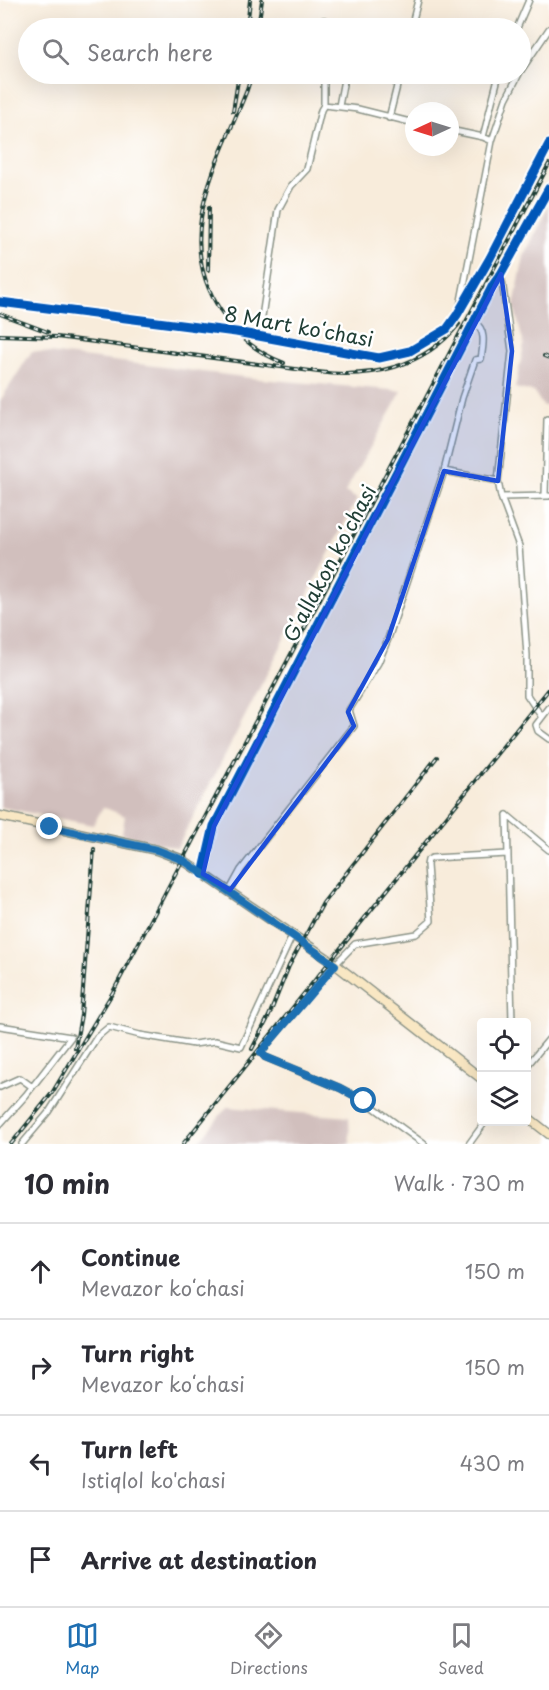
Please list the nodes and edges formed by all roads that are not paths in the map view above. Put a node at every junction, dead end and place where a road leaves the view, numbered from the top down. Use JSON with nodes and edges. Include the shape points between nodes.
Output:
{"nodes":[{"id":1,"x":418,"y":0,"type":"edge"},
{"id":2,"x":529,"y":0,"type":"edge"},
{"id":3,"x":414,"y":18,"type":"edge"},
{"id":4,"x":521,"y":18,"type":"edge"},
{"id":5,"x":549,"y":29,"type":"edge"},
{"id":6,"x":531,"y":56,"type":"edge"},
{"id":7,"x":324,"y":84,"type":"edge"},
{"id":8,"x":343,"y":84,"type":"edge"},
{"id":9,"x":397,"y":84,"type":"edge"},
{"id":10,"x":496,"y":84,"type":"edge"},
{"id":11,"x":514,"y":84,"type":"edge"},
{"id":12,"x":324,"y":105,"type":"junction"},
{"id":13,"x":339,"y":106,"type":"junction"},
{"id":14,"x":388,"y":118,"type":"junction"},
{"id":15,"x":405,"y":121,"type":"edge"},
{"id":16,"x":459,"y":132,"type":"edge"},
{"id":17,"x":483,"y":137,"type":"junction"},
{"id":18,"x":492,"y":141,"type":"junction"},
{"id":19,"x":549,"y":144,"type":"edge"},
{"id":20,"x":549,"y":188,"type":"edge"},
{"id":21,"x":501,"y":274,"type":"junction"},
{"id":22,"x":0,"y":302,"type":"edge"},
{"id":23,"x":459,"y":311,"type":"junction"},
{"id":24,"x":474,"y":322,"type":"junction"},
{"id":25,"x":259,"y":337,"type":"junction"},
{"id":26,"x":547,"y":419,"type":"dead end"},
{"id":27,"x":444,"y":471,"type":"junction"},
{"id":28,"x":498,"y":481,"type":"junction"},
{"id":29,"x":547,"y":496,"type":"edge"},
{"id":30,"x":501,"y":497,"type":"junction"},
{"id":31,"x":549,"y":708,"type":"edge"},
{"id":32,"x":541,"y":716,"type":"junction"},
{"id":33,"x":549,"y":739,"type":"edge"},
{"id":34,"x":0,"y":816,"type":"edge"},
{"id":35,"x":548,"y":846,"type":"edge"},
{"id":36,"x":508,"y":854,"type":"junction"},
{"id":37,"x":203,"y":874,"type":"junction"},
{"id":38,"x":230,"y":890,"type":"junction"},
{"id":39,"x":293,"y":934,"type":"junction"},
{"id":40,"x":335,"y":965,"type":"junction"},
{"id":41,"x":512,"y":1018,"type":"edge"},
{"id":42,"x":0,"y":1026,"type":"edge"},
{"id":43,"x":548,"y":1042,"type":"edge"},
{"id":44,"x":531,"y":1061,"type":"edge"},
{"id":45,"x":477,"y":1075,"type":"edge"},
{"id":46,"x":31,"y":1086,"type":"junction"},
{"id":47,"x":0,"y":1087,"type":"edge"},
{"id":48,"x":531,"y":1120,"type":"edge"},
{"id":49,"x":0,"y":1124,"type":"edge"},
{"id":50,"x":482,"y":1126,"type":"edge"},
{"id":51,"x":549,"y":1134,"type":"edge"},
{"id":52,"x":22,"y":1144,"type":"edge"},
{"id":53,"x":424,"y":1144,"type":"edge"},
{"id":54,"x":469,"y":1144,"type":"edge"}],
"edges":[{"from":1,"to":3,"type":"street"},
{"from":2,"to":4,"type":"street"},
{"from":5,"to":6,"type":"street"},
{"from":7,"to":12,"type":"street"},
{"from":8,"to":13,"type":"street"},
{"from":9,"to":14,"type":"street"},
{"from":10,"to":17,"type":"street"},
{"from":11,"to":18,"type":"street"},
{"from":12,"to":13,"type":"street"},
{"from":12,"to":25,"type":"street","via":[[307,169],[291,186],[278,210]]},
{"from":13,"to":14,"type":"street"},
{"from":14,"to":15,"type":"street"},
{"from":16,"to":17,"type":"street"},
{"from":17,"to":18,"type":"street"},
{"from":18,"to":23,"type":"street"},
{"from":19,"to":23,"type":"street","name":"8 Mart koʻchasi"},
{"from":20,"to":21,"type":"street","name":"Gʻallakon koʻchasi"},
{"from":21,"to":24,"type":"street","name":"Gʻallakon koʻchasi"},
{"from":21,"to":28,"type":"street","via":[[512,351]]},
{"from":22,"to":25,"type":"street","name":"8 Mart koʻchasi"},
{"from":23,"to":25,"type":"street","name":"8 Mart koʻchasi","via":[[447,329],[410,351],[379,357]]},
{"from":24,"to":27,"type":"street","via":[[483,331],[482,357],[475,360],[466,384]]},
{"from":24,"to":37,"type":"street","name":"Gʻallakon koʻchasi","via":[[214,826]]},
{"from":26,"to":29,"type":"street"},
{"from":27,"to":28,"type":"street"},
{"from":27,"to":38,"type":"street","via":[[388,639],[349,710],[354,726],[241,870]]},
{"from":28,"to":30,"type":"street"},
{"from":29,"to":30,"type":"street"},
{"from":30,"to":32,"type":"street","via":[[519,546],[527,695]]},
{"from":31,"to":32,"type":"street"},
{"from":32,"to":33,"type":"street","via":[[536,728]]},
{"from":34,"to":37,"type":"main road","via":[[157,850],[183,860]]},
{"from":35,"to":36,"type":"street","via":[[507,815]]},
{"from":36,"to":40,"type":"street","via":[[430,859],[427,865],[431,921],[416,934],[355,944]]},
{"from":36,"to":41,"type":"street"},
{"from":37,"to":38,"type":"main road"},
{"from":38,"to":39,"type":"main road"},
{"from":39,"to":40,"type":"main road"},
{"from":39,"to":52,"type":"street","via":[[240,1047],[215,1041],[194,1044],[108,1027]]},
{"from":40,"to":45,"type":"main road"},
{"from":40,"to":53,"type":"street","via":[[263,1048],[262,1055],[364,1101]]},
{"from":42,"to":46,"type":"street","via":[[71,1037]]},
{"from":43,"to":44,"type":"street"},
{"from":46,"to":47,"type":"street","via":[[20,1078]]},
{"from":46,"to":49,"type":"street"},
{"from":48,"to":51,"type":"main road"},
{"from":50,"to":54,"type":"street"}]}
